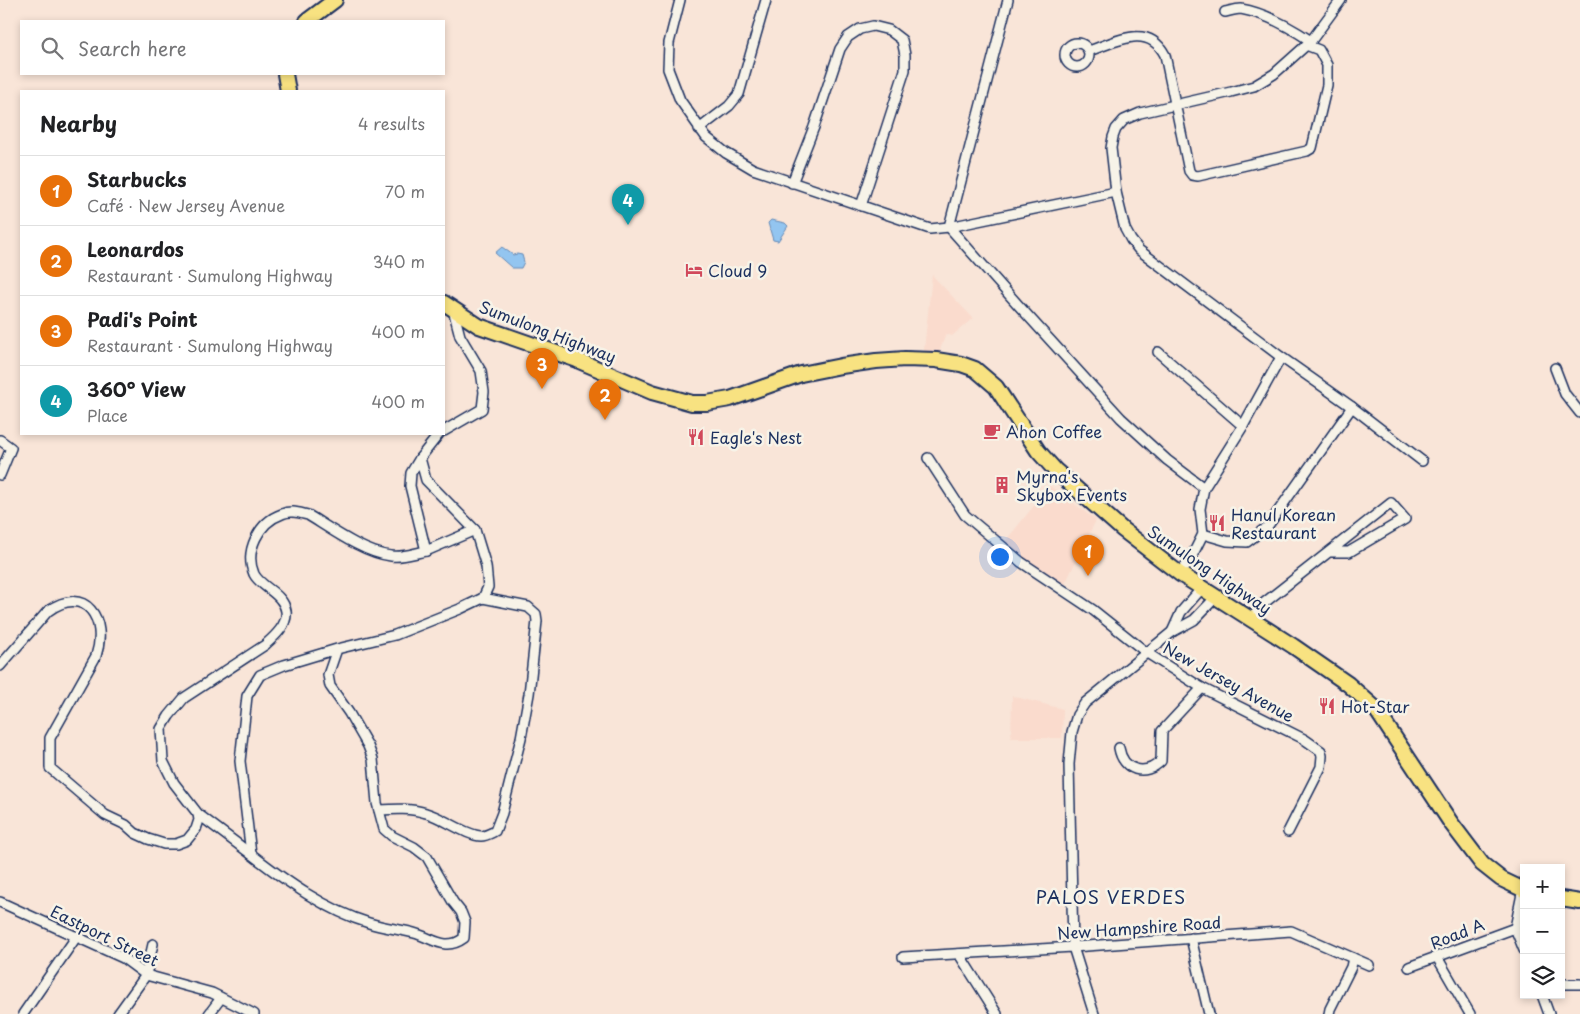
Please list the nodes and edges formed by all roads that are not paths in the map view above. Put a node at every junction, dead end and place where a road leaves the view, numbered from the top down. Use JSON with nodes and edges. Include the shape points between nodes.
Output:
{"nodes":[{"id":1,"x":335,"y":0,"type":"edge"},
{"id":2,"x":680,"y":0,"type":"edge"},
{"id":3,"x":766,"y":0,"type":"edge"},
{"id":4,"x":1008,"y":0,"type":"edge"},
{"id":5,"x":1341,"y":0,"type":"edge"},
{"id":6,"x":1225,"y":12,"type":"dead end"},
{"id":7,"x":308,"y":20,"type":"edge"},
{"id":8,"x":1308,"y":43,"type":"junction"},
{"id":9,"x":1089,"y":51,"type":"dead end"},
{"id":10,"x":285,"y":75,"type":"edge"},
{"id":11,"x":288,"y":90,"type":"edge"},
{"id":12,"x":1175,"y":104,"type":"junction"},
{"id":13,"x":699,"y":130,"type":"junction"},
{"id":14,"x":792,"y":183,"type":"junction"},
{"id":15,"x":1116,"y":192,"type":"junction"},
{"id":16,"x":861,"y":206,"type":"junction"},
{"id":17,"x":949,"y":227,"type":"junction"},
{"id":18,"x":448,"y":306,"type":"edge"},
{"id":19,"x":1158,"y":352,"type":"dead end"},
{"id":20,"x":1281,"y":357,"type":"junction"},
{"id":21,"x":1554,"y":368,"type":"dead end"},
{"id":22,"x":1352,"y":407,"type":"junction"},
{"id":23,"x":1580,"y":413,"type":"edge"},
{"id":24,"x":445,"y":421,"type":"edge"},
{"id":25,"x":454,"y":424,"type":"junction"},
{"id":26,"x":1243,"y":426,"type":"junction"},
{"id":27,"x":445,"y":430,"type":"edge"},
{"id":28,"x":438,"y":435,"type":"edge"},
{"id":29,"x":0,"y":440,"type":"edge"},
{"id":30,"x":420,"y":458,"type":"junction"},
{"id":31,"x":928,"y":458,"type":"dead end"},
{"id":32,"x":1422,"y":461,"type":"dead end"},
{"id":33,"x":0,"y":474,"type":"edge"},
{"id":34,"x":1204,"y":488,"type":"junction"},
{"id":35,"x":475,"y":530,"type":"junction"},
{"id":36,"x":1203,"y":534,"type":"junction"},
{"id":37,"x":426,"y":551,"type":"junction"},
{"id":38,"x":1329,"y":552,"type":"junction"},
{"id":39,"x":1180,"y":574,"type":"junction"},
{"id":40,"x":1202,"y":588,"type":"junction"},
{"id":41,"x":1216,"y":597,"type":"junction"},
{"id":42,"x":483,"y":598,"type":"junction"},
{"id":43,"x":1251,"y":619,"type":"junction"},
{"id":44,"x":1172,"y":632,"type":"junction"},
{"id":45,"x":337,"y":649,"type":"junction"},
{"id":46,"x":1147,"y":653,"type":"junction"},
{"id":47,"x":0,"y":666,"type":"edge"},
{"id":48,"x":1202,"y":688,"type":"junction"},
{"id":49,"x":1119,"y":748,"type":"dead end"},
{"id":50,"x":379,"y":810,"type":"junction"},
{"id":51,"x":198,"y":814,"type":"junction"},
{"id":52,"x":1288,"y":832,"type":"dead end"},
{"id":53,"x":251,"y":854,"type":"junction"},
{"id":54,"x":1520,"y":888,"type":"edge"},
{"id":55,"x":1565,"y":900,"type":"edge"},
{"id":56,"x":1580,"y":902,"type":"edge"},
{"id":57,"x":1,"y":904,"type":"edge"},
{"id":58,"x":1520,"y":904,"type":"edge"},
{"id":59,"x":1515,"y":928,"type":"junction"},
{"id":60,"x":77,"y":936,"type":"junction"},
{"id":61,"x":1190,"y":938,"type":"junction"},
{"id":62,"x":1520,"y":940,"type":"edge"},
{"id":63,"x":153,"y":944,"type":"dead end"},
{"id":64,"x":1073,"y":947,"type":"junction"},
{"id":65,"x":959,"y":954,"type":"junction"},
{"id":66,"x":903,"y":957,"type":"dead end"},
{"id":67,"x":1437,"y":957,"type":"junction"},
{"id":68,"x":1353,"y":958,"type":"junction"},
{"id":69,"x":1370,"y":965,"type":"dead end"},
{"id":70,"x":1409,"y":967,"type":"dead end"},
{"id":71,"x":146,"y":975,"type":"junction"},
{"id":72,"x":1565,"y":984,"type":"edge"},
{"id":73,"x":1580,"y":984,"type":"edge"},
{"id":74,"x":220,"y":998,"type":"junction"},
{"id":75,"x":1544,"y":999,"type":"edge"},
{"id":76,"x":23,"y":1014,"type":"edge"},
{"id":77,"x":118,"y":1014,"type":"edge"},
{"id":78,"x":209,"y":1014,"type":"edge"},
{"id":79,"x":254,"y":1014,"type":"edge"},
{"id":80,"x":997,"y":1014,"type":"edge"},
{"id":81,"x":1094,"y":1014,"type":"edge"},
{"id":82,"x":1209,"y":1014,"type":"edge"},
{"id":83,"x":1329,"y":1014,"type":"edge"},
{"id":84,"x":1470,"y":1014,"type":"edge"},
{"id":85,"x":1550,"y":1014,"type":"edge"}],
"edges":[{"from":1,"to":7,"type":"main road"},
{"from":2,"to":13,"type":"street","via":[[669,43],[668,69],[680,100]]},
{"from":3,"to":13,"type":"street","via":[[739,94]]},
{"from":4,"to":17,"type":"street"},
{"from":5,"to":8,"type":"street"},
{"from":6,"to":8,"type":"street","via":[[1239,9],[1262,15],[1294,30]]},
{"from":8,"to":12,"type":"street","via":[[1274,74],[1254,86]]},
{"from":8,"to":12,"type":"street","via":[[1320,50],[1327,65],[1327,85],[1318,128],[1309,150],[1195,176],[1189,171]]},
{"from":9,"to":12,"type":"street","via":[[1130,37],[1149,38],[1165,55]]},
{"from":10,"to":11,"type":"main road"},
{"from":12,"to":15,"type":"street","via":[[1130,116],[1116,129],[1111,148]]},
{"from":13,"to":14,"type":"street","via":[[742,163]]},
{"from":14,"to":16,"type":"street"},
{"from":14,"to":16,"type":"street","via":[[840,48],[860,29],[873,26],[889,30],[902,40],[905,70]]},
{"from":15,"to":17,"type":"street"},
{"from":15,"to":20,"type":"street","via":[[1125,229],[1139,250]]},
{"from":16,"to":17,"type":"street","via":[[930,229]]},
{"from":17,"to":34,"type":"street","via":[[1121,418]]},
{"from":18,"to":25,"type":"street","via":[[460,336],[481,371],[484,392],[482,409]]},
{"from":18,"to":39,"type":"main road","name":"Sumulong Highway","via":[[487,329],[577,360],[652,392],[692,403],[730,399],[801,374],[876,361],[936,360],[968,366],[996,387],[1038,451],[1055,470],[1123,530]]},
{"from":19,"to":26,"type":"street"},
{"from":20,"to":22,"type":"street"},
{"from":20,"to":26,"type":"street"},
{"from":21,"to":23,"type":"street","via":[[1565,394]]},
{"from":22,"to":32,"type":"street"},
{"from":22,"to":36,"type":"street","via":[[1268,527],[1247,542],[1227,541]]},
{"from":24,"to":25,"type":"street"},
{"from":25,"to":27,"type":"street"},
{"from":26,"to":34,"type":"street"},
{"from":28,"to":30,"type":"street"},
{"from":29,"to":33,"type":"street","via":[[12,448]]},
{"from":30,"to":35,"type":"street","via":[[426,480]]},
{"from":30,"to":37,"type":"street","via":[[411,474],[410,486]]},
{"from":31,"to":46,"type":"street","name":"New Jersey Avenue","via":[[965,515],[1022,562],[1093,610]]},
{"from":34,"to":36,"type":"street","via":[[1200,509]]},
{"from":35,"to":37,"type":"street"},
{"from":35,"to":42,"type":"street","via":[[488,576]]},
{"from":36,"to":39,"type":"street"},
{"from":37,"to":51,"type":"street","via":[[401,557],[370,550],[297,512],[282,513],[265,523],[251,551],[251,562],[254,575],[283,603],[286,619],[277,635],[265,645],[184,698],[161,729],[163,761],[174,783]]},
{"from":38,"to":38,"type":"street","via":[[1391,503],[1405,518],[1350,552]]},
{"from":38,"to":43,"type":"street","via":[[1264,603]]},
{"from":39,"to":40,"type":"main road","name":"Sumulong Highway"},
{"from":40,"to":41,"type":"main road","name":"Sumulong Highway"},
{"from":40,"to":44,"type":"street","via":[[1181,612]]},
{"from":41,"to":43,"type":"main road","name":"Sumulong Highway"},
{"from":41,"to":44,"type":"street","via":[[1194,620]]},
{"from":42,"to":45,"type":"street","via":[[395,635]]},
{"from":42,"to":50,"type":"street","via":[[528,607],[536,614],[537,621],[529,694],[496,830],[480,836],[426,812]]},
{"from":43,"to":54,"type":"main road","name":"Sumulong Highway","via":[[1348,684],[1375,708],[1482,864]]},
{"from":44,"to":46,"type":"street"},
{"from":45,"to":50,"type":"street","via":[[328,675],[330,686],[368,746],[373,759]]},
{"from":45,"to":53,"type":"street","via":[[260,675],[247,696],[240,761]]},
{"from":46,"to":48,"type":"street","name":"New Jersey Avenue"},
{"from":46,"to":64,"type":"street","via":[[1085,703],[1072,732],[1069,764]]},
{"from":47,"to":51,"type":"street","via":[[48,610],[57,604],[79,602],[89,608],[100,628],[100,642],[96,656],[50,738],[50,768],[105,815],[135,833],[164,844],[187,840],[196,828]]},
{"from":48,"to":49,"type":"street","via":[[1162,731],[1161,761],[1153,769],[1126,765]]},
{"from":48,"to":52,"type":"street","name":"New Jersey Avenue","via":[[1304,739],[1320,751],[1321,767]]},
{"from":50,"to":53,"type":"street","via":[[384,829],[427,857],[461,912],[465,932],[464,938],[456,943],[445,944],[416,933],[369,924],[334,909],[285,880]]},
{"from":51,"to":53,"type":"street"},
{"from":55,"to":56,"type":"main road"},
{"from":57,"to":60,"type":"street","name":"Eastport Street"},
{"from":58,"to":59,"type":"street"},
{"from":59,"to":62,"type":"street"},
{"from":59,"to":67,"type":"street","name":"Road A"},
{"from":60,"to":71,"type":"street","name":"Eastport Street","via":[[123,958]]},
{"from":60,"to":76,"type":"street"},
{"from":61,"to":64,"type":"street","name":"New Hampshire Road"},
{"from":61,"to":68,"type":"street","name":"New Hampshire Road","via":[[1290,931]]},
{"from":61,"to":82,"type":"street"},
{"from":63,"to":71,"type":"street"},
{"from":64,"to":65,"type":"street","name":"New Hampshire Road"},
{"from":64,"to":81,"type":"street"},
{"from":65,"to":66,"type":"street","name":"New Hampshire Road"},
{"from":65,"to":80,"type":"street"},
{"from":67,"to":70,"type":"street","name":"Road A"},
{"from":67,"to":84,"type":"street"},
{"from":68,"to":69,"type":"street","name":"New Hampshire Road"},
{"from":68,"to":83,"type":"street"},
{"from":71,"to":74,"type":"street","name":"Eastport Street"},
{"from":71,"to":77,"type":"street"},
{"from":72,"to":73,"type":"street"},
{"from":74,"to":78,"type":"street"},
{"from":74,"to":79,"type":"street","name":"Eastport Street"},
{"from":75,"to":85,"type":"street"}]}
